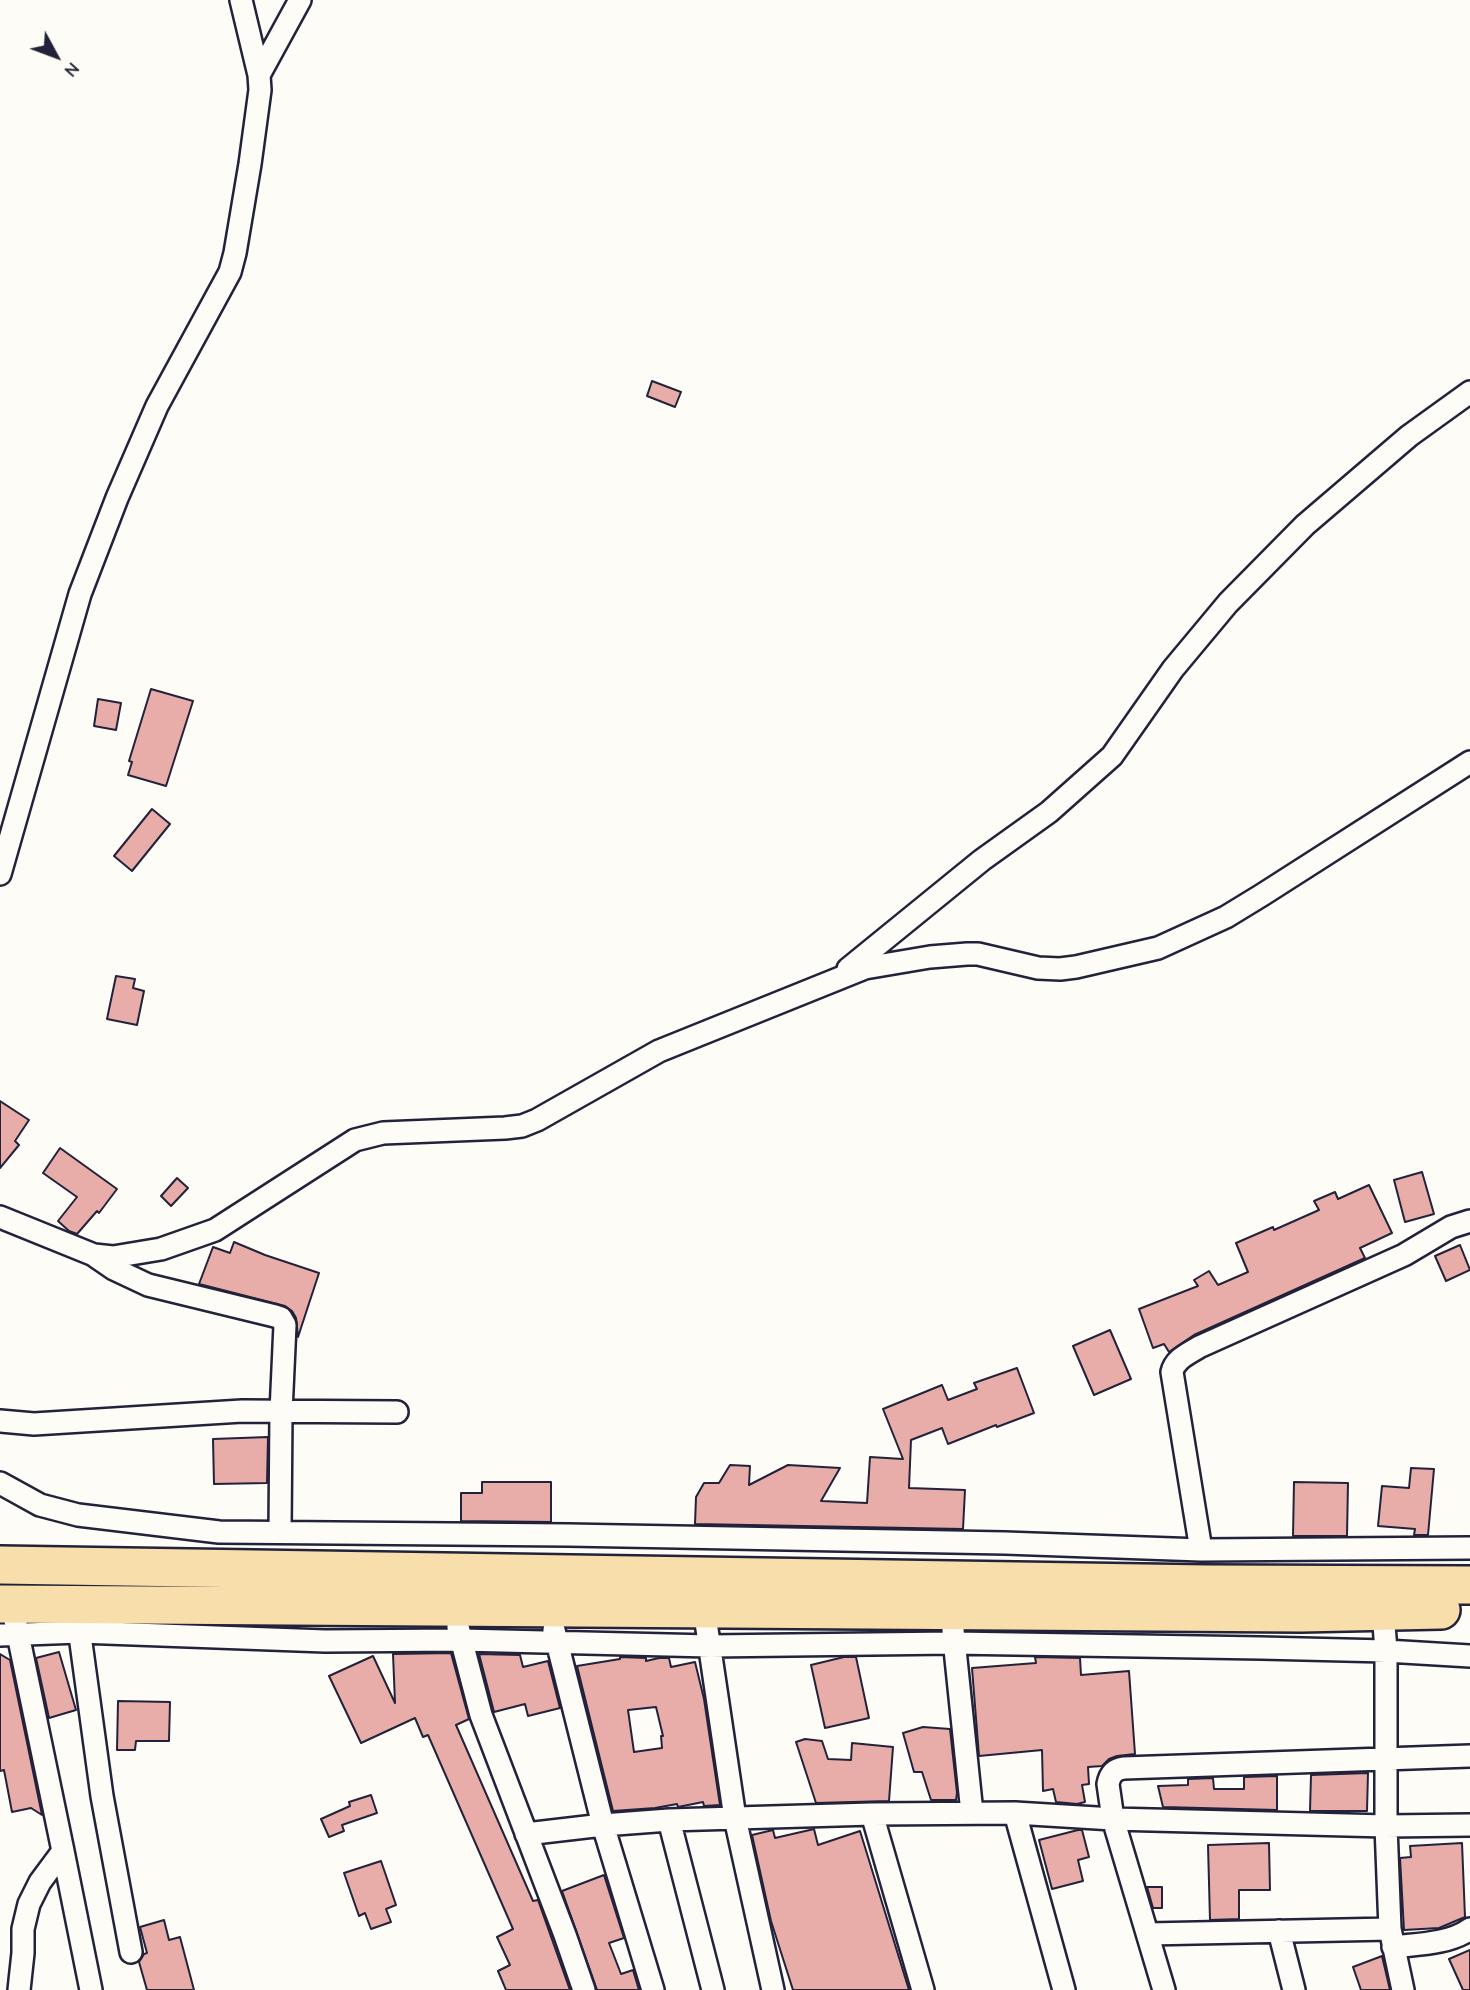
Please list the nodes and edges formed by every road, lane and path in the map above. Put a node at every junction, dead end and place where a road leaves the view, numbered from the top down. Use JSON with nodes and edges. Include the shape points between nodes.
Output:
{"nodes":[{"id":1,"x":241,"y":0,"type":"edge"},
{"id":2,"x":300,"y":0,"type":"edge"},
{"id":3,"x":259,"y":75,"type":"junction"},
{"id":4,"x":1470,"y":391,"type":"edge"},
{"id":5,"x":1470,"y":762,"type":"edge"},
{"id":6,"x":0,"y":874,"type":"edge"},
{"id":7,"x":839,"y":977,"type":"junction"},
{"id":8,"x":0,"y":1217,"type":"edge"},
{"id":9,"x":1470,"y":1221,"type":"edge"},
{"id":10,"x":94,"y":1255,"type":"junction"},
{"id":11,"x":281,"y":1412,"type":"junction"},
{"id":12,"x":397,"y":1412,"type":"dead end"},
{"id":13,"x":0,"y":1421,"type":"edge"},
{"id":14,"x":0,"y":1483,"type":"edge"},
{"id":15,"x":280,"y":1532,"type":"junction"},
{"id":16,"x":1470,"y":1548,"type":"edge"},
{"id":17,"x":1201,"y":1550,"type":"junction"},
{"id":18,"x":0,"y":1565,"type":"edge"},
{"id":19,"x":1470,"y":1585,"type":"edge"},
{"id":20,"x":548,"y":1608,"type":"junction"},
{"id":21,"x":704,"y":1609,"type":"junction"},
{"id":22,"x":1470,"y":1609,"type":"edge"},
{"id":23,"x":1383,"y":1611,"type":"junction"},
{"id":24,"x":78,"y":1618,"type":"junction"},
{"id":25,"x":7,"y":1620,"type":"edge"},
{"id":26,"x":457,"y":1624,"type":"junction"},
{"id":27,"x":953,"y":1627,"type":"junction"},
{"id":28,"x":558,"y":1643,"type":"junction"},
{"id":29,"x":710,"y":1646,"type":"junction"},
{"id":30,"x":1386,"y":1651,"type":"junction"},
{"id":31,"x":1470,"y":1656,"type":"edge"},
{"id":32,"x":1470,"y":1756,"type":"edge"},
{"id":33,"x":1386,"y":1759,"type":"junction"},
{"id":34,"x":972,"y":1813,"type":"junction"},
{"id":35,"x":1016,"y":1813,"type":"junction"},
{"id":36,"x":872,"y":1814,"type":"junction"},
{"id":37,"x":735,"y":1818,"type":"junction"},
{"id":38,"x":1113,"y":1819,"type":"junction"},
{"id":39,"x":669,"y":1820,"type":"junction"},
{"id":40,"x":603,"y":1825,"type":"junction"},
{"id":41,"x":1470,"y":1825,"type":"edge"},
{"id":42,"x":1386,"y":1826,"type":"junction"},
{"id":43,"x":526,"y":1834,"type":"junction"},
{"id":44,"x":63,"y":1851,"type":"junction"},
{"id":45,"x":1470,"y":1929,"type":"edge"},
{"id":46,"x":1279,"y":1931,"type":"junction"},
{"id":47,"x":1148,"y":1934,"type":"junction"},
{"id":48,"x":1391,"y":1938,"type":"junction"},
{"id":49,"x":131,"y":1952,"type":"dead end"},
{"id":50,"x":19,"y":1990,"type":"edge"},
{"id":51,"x":91,"y":1990,"type":"edge"},
{"id":52,"x":584,"y":1990,"type":"edge"},
{"id":53,"x":653,"y":1990,"type":"edge"},
{"id":54,"x":712,"y":1990,"type":"edge"},
{"id":55,"x":773,"y":1990,"type":"edge"},
{"id":56,"x":923,"y":1990,"type":"edge"},
{"id":57,"x":1064,"y":1990,"type":"edge"},
{"id":58,"x":1164,"y":1990,"type":"edge"},
{"id":59,"x":1294,"y":1990,"type":"edge"},
{"id":60,"x":1404,"y":1990,"type":"edge"}],
"edges":[{"from":1,"to":3,"type":"street"},
{"from":2,"to":3,"type":"street"},
{"from":3,"to":6,"type":"street","via":[[258,109],[230,272],[157,406],[80,594]]},
{"from":4,"to":7,"type":"street","via":[[1409,436],[1276,554],[1173,668],[1112,756],[1049,812],[982,860]]},
{"from":5,"to":7,"type":"street","via":[[1226,917],[1158,948],[1068,968],[1038,968],[967,954],[878,965]]},
{"from":7,"to":10,"type":"street","via":[[659,1051],[522,1126],[383,1133],[355,1140],[215,1230],[161,1249],[113,1257]]},
{"from":8,"to":10,"type":"street"},
{"from":9,"to":17,"type":"street","via":[[1199,1347],[1173,1366]]},
{"from":10,"to":11,"type":"street","via":[[148,1285],[281,1318],[285,1325]]},
{"from":11,"to":12,"type":"street"},
{"from":11,"to":13,"type":"street","via":[[34,1424]]},
{"from":11,"to":15,"type":"street"},
{"from":14,"to":15,"type":"street","via":[[40,1505],[78,1515],[219,1532]]},
{"from":15,"to":17,"type":"street"},
{"from":16,"to":17,"type":"street"},
{"from":18,"to":19,"type":"highway"},
{"from":20,"to":21,"type":"highway"},
{"from":20,"to":26,"type":"highway"},
{"from":20,"to":28,"type":"street"},
{"from":21,"to":27,"type":"highway"},
{"from":21,"to":29,"type":"street"},
{"from":22,"to":23,"type":"highway"},
{"from":23,"to":27,"type":"highway"},
{"from":23,"to":30,"type":"street"},
{"from":24,"to":25,"type":"highway"},
{"from":24,"to":26,"type":"highway"},
{"from":24,"to":49,"type":"street","via":[[102,1796]]},
{"from":25,"to":44,"type":"street"},
{"from":26,"to":28,"type":"street"},
{"from":26,"to":43,"type":"street","via":[[481,1715]]},
{"from":27,"to":29,"type":"street"},
{"from":27,"to":30,"type":"street"},
{"from":27,"to":34,"type":"street"},
{"from":28,"to":29,"type":"street"},
{"from":28,"to":40,"type":"street"},
{"from":29,"to":37,"type":"street"},
{"from":30,"to":31,"type":"street"},
{"from":30,"to":33,"type":"street"},
{"from":32,"to":33,"type":"street"},
{"from":33,"to":38,"type":"street","via":[[1119,1769],[1108,1784]]},
{"from":33,"to":42,"type":"street"},
{"from":34,"to":35,"type":"street"},
{"from":34,"to":36,"type":"street"},
{"from":35,"to":38,"type":"street"},
{"from":35,"to":57,"type":"street"},
{"from":36,"to":37,"type":"street"},
{"from":36,"to":56,"type":"street"},
{"from":37,"to":39,"type":"street"},
{"from":37,"to":55,"type":"street"},
{"from":38,"to":42,"type":"street"},
{"from":38,"to":47,"type":"street"},
{"from":39,"to":40,"type":"street"},
{"from":39,"to":54,"type":"street"},
{"from":40,"to":43,"type":"street"},
{"from":40,"to":53,"type":"street"},
{"from":41,"to":42,"type":"street"},
{"from":42,"to":48,"type":"street"},
{"from":43,"to":52,"type":"street"},
{"from":44,"to":50,"type":"street","via":[[29,1903]]},
{"from":44,"to":51,"type":"street"},
{"from":45,"to":48,"type":"street","via":[[1461,1936],[1431,1942]]},
{"from":46,"to":47,"type":"street"},
{"from":46,"to":48,"type":"street"},
{"from":46,"to":59,"type":"street"},
{"from":47,"to":58,"type":"street"},
{"from":48,"to":60,"type":"street"}]}
